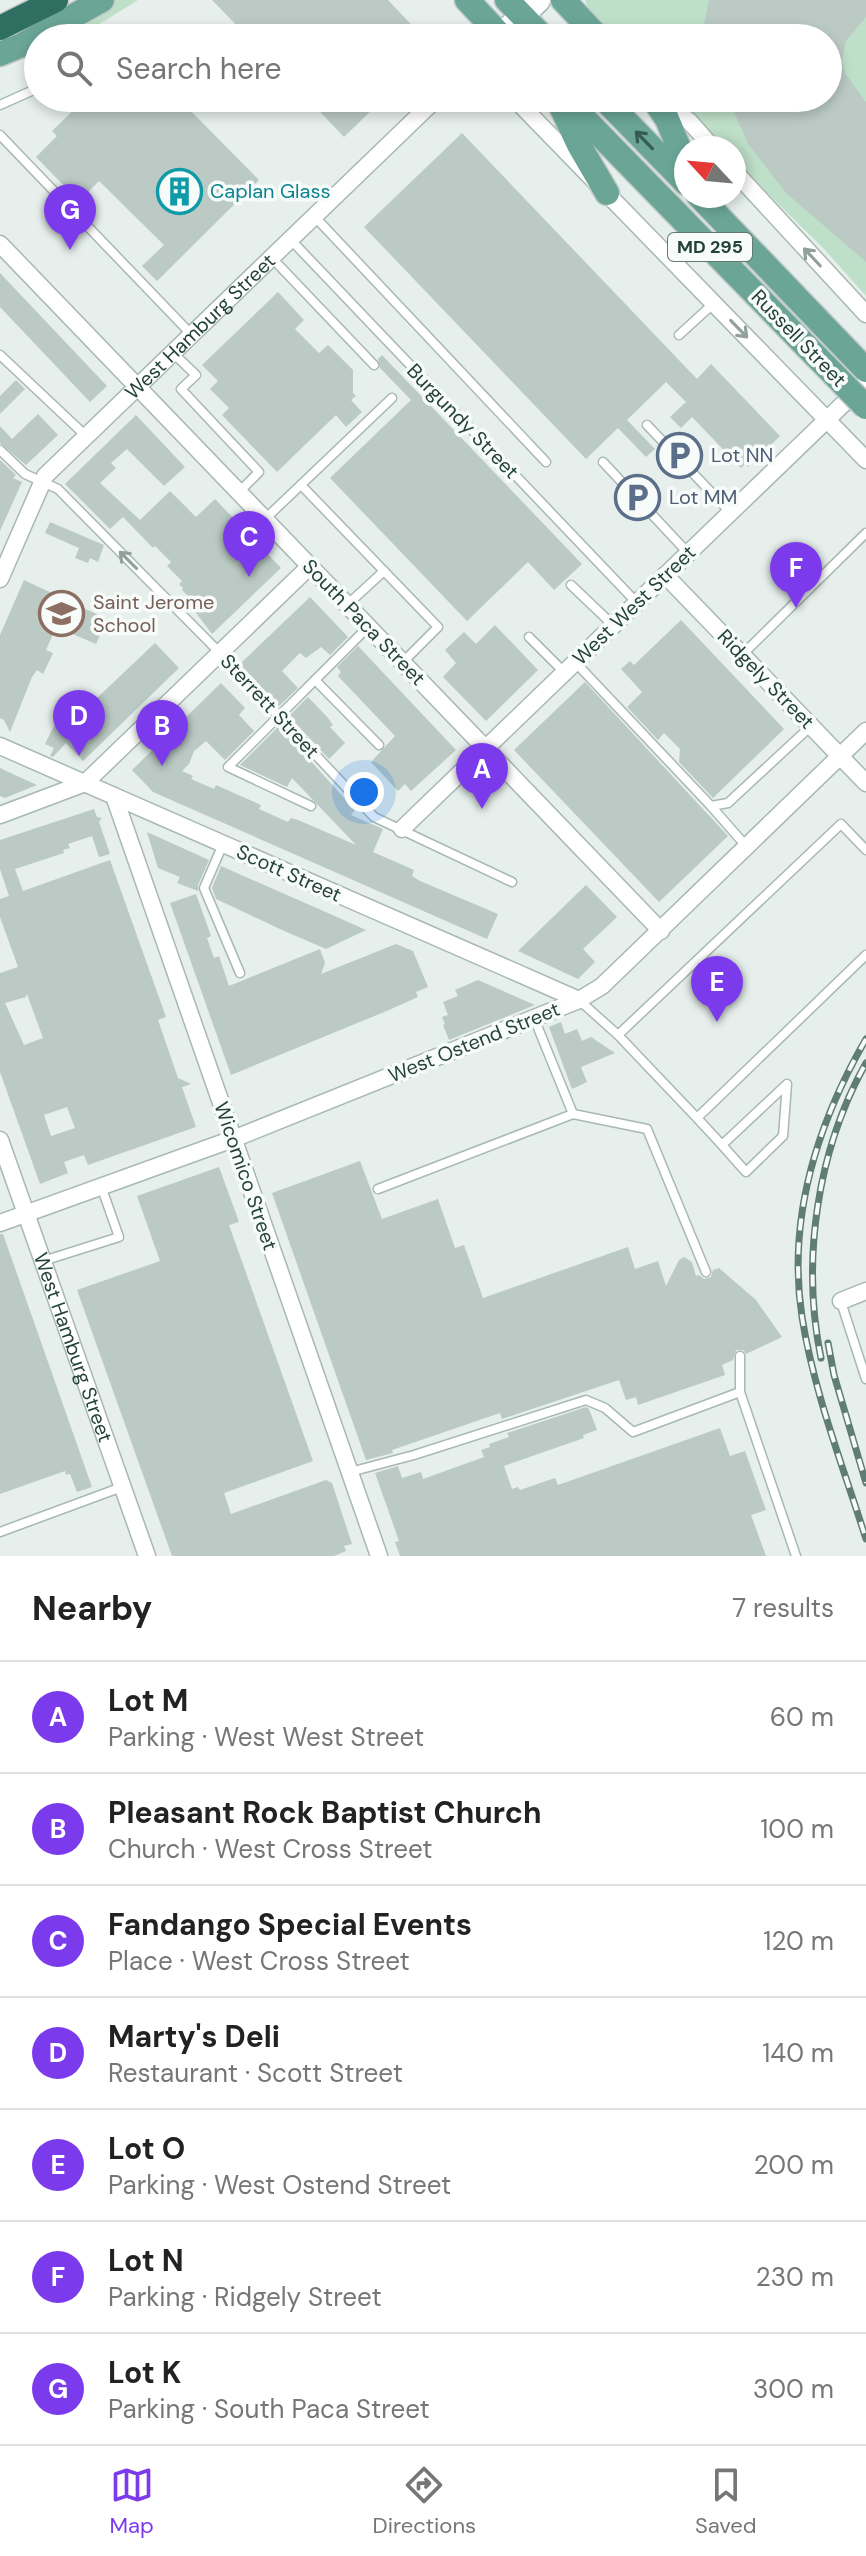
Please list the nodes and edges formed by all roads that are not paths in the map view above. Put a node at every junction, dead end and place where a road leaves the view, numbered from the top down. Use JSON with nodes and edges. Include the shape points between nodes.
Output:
{"nodes":[{"id":1,"x":56,"y":0,"type":"edge"},
{"id":2,"x":102,"y":0,"type":"edge"},
{"id":3,"x":467,"y":0,"type":"edge"},
{"id":4,"x":563,"y":0,"type":"edge"},
{"id":5,"x":522,"y":5,"type":"edge"},
{"id":6,"x":59,"y":24,"type":"edge"},
{"id":7,"x":489,"y":24,"type":"edge"},
{"id":8,"x":510,"y":24,"type":"edge"},
{"id":9,"x":535,"y":24,"type":"edge"},
{"id":10,"x":586,"y":24,"type":"edge"},
{"id":11,"x":0,"y":28,"type":"edge"},
{"id":12,"x":24,"y":44,"type":"edge"},
{"id":13,"x":0,"y":54,"type":"edge"},
{"id":14,"x":24,"y":94,"type":"edge"},
{"id":15,"x":0,"y":105,"type":"edge"},
{"id":16,"x":422,"y":112,"type":"edge"},
{"id":17,"x":528,"y":112,"type":"edge"},
{"id":18,"x":564,"y":112,"type":"edge"},
{"id":19,"x":578,"y":112,"type":"edge"},
{"id":20,"x":617,"y":112,"type":"edge"},
{"id":21,"x":662,"y":112,"type":"edge"},
{"id":22,"x":678,"y":112,"type":"edge"},
{"id":23,"x":0,"y":135,"type":"edge"},
{"id":24,"x":674,"y":136,"type":"edge"},
{"id":25,"x":702,"y":136,"type":"edge"},
{"id":26,"x":674,"y":171,"type":"edge"},
{"id":27,"x":746,"y":184,"type":"edge"},
{"id":28,"x":607,"y":193,"type":"junction"},
{"id":29,"x":711,"y":208,"type":"edge"},
{"id":30,"x":314,"y":216,"type":"junction"},
{"id":31,"x":290,"y":239,"type":"junction"},
{"id":32,"x":0,"y":244,"type":"edge"},
{"id":33,"x":272,"y":257,"type":"junction"},
{"id":34,"x":714,"y":303,"type":"junction"},
{"id":35,"x":866,"y":314,"type":"edge"},
{"id":36,"x":191,"y":335,"type":"junction"},
{"id":37,"x":679,"y":335,"type":"dead end"},
{"id":38,"x":173,"y":353,"type":"junction"},
{"id":39,"x":0,"y":355,"type":"edge"},
{"id":40,"x":374,"y":365,"type":"dead end"},
{"id":41,"x":866,"y":370,"type":"edge"},
{"id":42,"x":866,"y":382,"type":"edge"},
{"id":43,"x":138,"y":387,"type":"junction"},
{"id":44,"x":392,"y":398,"type":"dead end"},
{"id":45,"x":866,"y":407,"type":"edge"},
{"id":46,"x":827,"y":420,"type":"junction"},
{"id":47,"x":647,"y":425,"type":"dead end"},
{"id":48,"x":86,"y":437,"type":"junction"},
{"id":49,"x":0,"y":450,"type":"edge"},
{"id":50,"x":866,"y":460,"type":"edge"},
{"id":51,"x":546,"y":462,"type":"dead end"},
{"id":52,"x":603,"y":462,"type":"dead end"},
{"id":53,"x":43,"y":482,"type":"junction"},
{"id":54,"x":301,"y":485,"type":"junction"},
{"id":55,"x":239,"y":492,"type":"junction"},
{"id":56,"x":730,"y":513,"type":"junction"},
{"id":57,"x":265,"y":520,"type":"junction"},
{"id":58,"x":866,"y":533,"type":"edge"},
{"id":59,"x":688,"y":554,"type":"junction"},
{"id":60,"x":310,"y":566,"type":"junction"},
{"id":61,"x":384,"y":571,"type":"junction"},
{"id":62,"x":665,"y":575,"type":"junction"},
{"id":63,"x":0,"y":579,"type":"edge"},
{"id":64,"x":571,"y":585,"type":"dead end"},
{"id":65,"x":637,"y":603,"type":"junction"},
{"id":66,"x":347,"y":605,"type":"junction"},
{"id":67,"x":613,"y":625,"type":"junction"},
{"id":68,"x":368,"y":627,"type":"junction"},
{"id":69,"x":529,"y":637,"type":"dead end"},
{"id":70,"x":220,"y":653,"type":"junction"},
{"id":71,"x":742,"y":655,"type":"junction"},
{"id":72,"x":403,"y":663,"type":"junction"},
{"id":73,"x":570,"y":668,"type":"junction"},
{"id":74,"x":315,"y":680,"type":"junction"},
{"id":75,"x":279,"y":716,"type":"junction"},
{"id":76,"x":811,"y":726,"type":"junction"},
{"id":77,"x":866,"y":731,"type":"edge"},
{"id":78,"x":379,"y":745,"type":"dead end"},
{"id":79,"x":0,"y":746,"type":"edge"},
{"id":80,"x":485,"y":749,"type":"junction"},
{"id":81,"x":840,"y":756,"type":"junction"},
{"id":82,"x":85,"y":783,"type":"junction"},
{"id":83,"x":866,"y":783,"type":"edge"},
{"id":84,"x":114,"y":796,"type":"junction"},
{"id":85,"x":311,"y":806,"type":"dead end"},
{"id":86,"x":711,"y":806,"type":"junction"},
{"id":87,"x":0,"y":815,"type":"edge"},
{"id":88,"x":402,"y":829,"type":"junction"},
{"id":89,"x":223,"y":844,"type":"junction"},
{"id":90,"x":746,"y":846,"type":"junction"},
{"id":91,"x":865,"y":847,"type":"edge"},
{"id":92,"x":512,"y":882,"type":"dead end"},
{"id":93,"x":661,"y":931,"type":"junction"},
{"id":94,"x":866,"y":955,"type":"edge"},
{"id":95,"x":240,"y":973,"type":"dead end"},
{"id":96,"x":579,"y":1000,"type":"junction"},
{"id":97,"x":534,"y":1018,"type":"junction"},
{"id":98,"x":618,"y":1035,"type":"junction"},
{"id":99,"x":573,"y":1114,"type":"junction"},
{"id":100,"x":697,"y":1118,"type":"junction"},
{"id":101,"x":233,"y":1139,"type":"junction"},
{"id":102,"x":0,"y":1140,"type":"edge"},
{"id":103,"x":722,"y":1145,"type":"junction"},
{"id":104,"x":101,"y":1186,"type":"junction"},
{"id":105,"x":378,"y":1189,"type":"dead end"},
{"id":106,"x":26,"y":1213,"type":"junction"},
{"id":107,"x":0,"y":1223,"type":"edge"},
{"id":108,"x":43,"y":1261,"type":"junction"},
{"id":109,"x":706,"y":1272,"type":"dead end"},
{"id":110,"x":865,"y":1294,"type":"edge"},
{"id":111,"x":841,"y":1301,"type":"joint"},
{"id":112,"x":740,"y":1356,"type":"dead end"},
{"id":113,"x":866,"y":1379,"type":"edge"},
{"id":114,"x":740,"y":1392,"type":"junction"},
{"id":115,"x":350,"y":1472,"type":"junction"},
{"id":116,"x":123,"y":1486,"type":"junction"},
{"id":117,"x":0,"y":1532,"type":"edge"},
{"id":118,"x":147,"y":1556,"type":"edge"},
{"id":119,"x":379,"y":1556,"type":"edge"},
{"id":120,"x":796,"y":1556,"type":"edge"}],
"edges":[{"from":1,"to":11,"type":"highway"},
{"from":2,"to":6,"type":"main road"},
{"from":3,"to":7,"type":"main road"},
{"from":4,"to":10,"type":"main road"},
{"from":5,"to":8,"type":"street"},
{"from":5,"to":9,"type":"main road"},
{"from":12,"to":13,"type":"main road"},
{"from":14,"to":15,"type":"lane"},
{"from":16,"to":30,"type":"street","name":"West Hamburg Street"},
{"from":17,"to":28,"type":"street"},
{"from":18,"to":28,"type":"main road"},
{"from":19,"to":45,"type":"main road","name":"Russell Street","number":"MD 295","bridge":true},
{"from":26,"to":20,"type":"main road","one_way":true},
{"from":21,"to":24,"type":"main road"},
{"from":22,"to":25,"type":"street"},
{"from":23,"to":36,"type":"lane"},
{"from":35,"to":27,"type":"street","one_way":true},
{"from":28,"to":34,"type":"street"},
{"from":29,"to":41,"type":"main road","name":"Russell Street","number":"MD 295"},
{"from":30,"to":31,"type":"street","name":"West Hamburg Street"},
{"from":30,"to":51,"type":"lane"},
{"from":31,"to":33,"type":"street","name":"West Hamburg Street"},
{"from":31,"to":65,"type":"lane","name":"Burgundy Street"},
{"from":32,"to":43,"type":"street","name":"South Paca Street"},
{"from":33,"to":36,"type":"street","name":"West Hamburg Street"},
{"from":33,"to":40,"type":"lane"},
{"from":34,"to":37,"type":"lane"},
{"from":34,"to":46,"type":"street","one_way":true},
{"from":36,"to":38,"type":"street","name":"West Hamburg Street"},
{"from":38,"to":43,"type":"street","name":"West Hamburg Street"},
{"from":38,"to":55,"type":"lane","via":[[196,375],[181,389],[259,472]]},
{"from":39,"to":48,"type":"lane"},
{"from":42,"to":46,"type":"street","name":"West West Street"},
{"from":43,"to":48,"type":"street","name":"West Hamburg Street"},
{"from":43,"to":55,"type":"street","name":"South Paca Street"},
{"from":44,"to":54,"type":"lane"},
{"from":46,"to":50,"type":"street"},
{"from":46,"to":56,"type":"street","name":"West West Street"},
{"from":47,"to":56,"type":"lane"},
{"from":48,"to":53,"type":"street","name":"West Hamburg Street"},
{"from":49,"to":53,"type":"lane","name":"Sterrett Street","via":[[25,474]]},
{"from":52,"to":59,"type":"lane"},
{"from":53,"to":63,"type":"street","name":"West Hamburg Street"},
{"from":70,"to":53,"type":"lane","name":"Sterrett Street","one_way":true,"via":[[58,489]]},
{"from":54,"to":57,"type":"lane"},
{"from":54,"to":61,"type":"lane"},
{"from":55,"to":57,"type":"street","name":"South Paca Street"},
{"from":56,"to":59,"type":"street","name":"West West Street"},
{"from":57,"to":60,"type":"street","name":"South Paca Street"},
{"from":58,"to":71,"type":"lane"},
{"from":59,"to":62,"type":"street","name":"West West Street"},
{"from":60,"to":66,"type":"street","name":"South Paca Street"},
{"from":60,"to":70,"type":"street"},
{"from":61,"to":66,"type":"lane"},
{"from":61,"to":72,"type":"lane","via":[[438,627]]},
{"from":62,"to":65,"type":"street","name":"West West Street"},
{"from":62,"to":71,"type":"street","name":"Ridgely Street"},
{"from":64,"to":67,"type":"lane"},
{"from":65,"to":67,"type":"street","name":"West West Street"},
{"from":66,"to":68,"type":"street","name":"South Paca Street"},
{"from":67,"to":73,"type":"street","name":"West West Street"},
{"from":68,"to":72,"type":"street","name":"South Paca Street"},
{"from":68,"to":74,"type":"lane"},
{"from":69,"to":73,"type":"lane"},
{"from":70,"to":75,"type":"lane","name":"Sterrett Street"},
{"from":70,"to":82,"type":"street"},
{"from":71,"to":76,"type":"street","name":"Ridgely Street"},
{"from":72,"to":80,"type":"street","name":"South Paca Street"},
{"from":73,"to":80,"type":"street","name":"West West Street"},
{"from":73,"to":86,"type":"lane"},
{"from":74,"to":75,"type":"lane"},
{"from":74,"to":78,"type":"lane"},
{"from":75,"to":85,"type":"lane","via":[[228,767]]},
{"from":75,"to":88,"type":"lane","name":"Sterrett Street","via":[[374,817]]},
{"from":76,"to":81,"type":"street","name":"Ridgely Street"},
{"from":76,"to":86,"type":"lane","via":[[728,803]]},
{"from":77,"to":81,"type":"street","name":"West Ostend Street"},
{"from":79,"to":82,"type":"street","name":"Scott Street"},
{"from":80,"to":88,"type":"street","name":"West West Street"},
{"from":80,"to":93,"type":"street","name":"South Paca Street"},
{"from":81,"to":83,"type":"street","name":"Ridgely Street"},
{"from":81,"to":90,"type":"street","name":"West Ostend Street"},
{"from":82,"to":84,"type":"street","name":"Scott Street"},
{"from":82,"to":87,"type":"street"},
{"from":84,"to":89,"type":"street","name":"Scott Street"},
{"from":84,"to":101,"type":"street","name":"Wicomico Street"},
{"from":86,"to":90,"type":"lane"},
{"from":88,"to":92,"type":"lane","name":"Sterrett Street"},
{"from":89,"to":95,"type":"lane","via":[[204,888]]},
{"from":89,"to":96,"type":"street","name":"Scott Street"},
{"from":90,"to":93,"type":"street","name":"West Ostend Street"},
{"from":91,"to":98,"type":"lane","via":[[841,824]]},
{"from":93,"to":96,"type":"street","name":"West Ostend Street","via":[[602,986]]},
{"from":94,"to":100,"type":"lane"},
{"from":96,"to":97,"type":"street","name":"West Ostend Street"},
{"from":96,"to":98,"type":"lane"},
{"from":97,"to":99,"type":"lane"},
{"from":97,"to":101,"type":"street","name":"West Ostend Street"},
{"from":98,"to":100,"type":"lane"},
{"from":99,"to":105,"type":"lane"},
{"from":99,"to":109,"type":"lane","via":[[647,1129]]},
{"from":100,"to":103,"type":"lane"},
{"from":101,"to":104,"type":"street","name":"West Ostend Street"},
{"from":101,"to":115,"type":"street","name":"Wicomico Street"},
{"from":102,"to":106,"type":"street","name":"West Hamburg Street"},
{"from":103,"to":103,"type":"lane","via":[[765,1104],[787,1084],[783,1136],[746,1172]]},
{"from":104,"to":106,"type":"street","name":"West Ostend Street"},
{"from":104,"to":108,"type":"lane","via":[[119,1237]]},
{"from":106,"to":107,"type":"street","name":"West Ostend Street"},
{"from":106,"to":108,"type":"street","name":"West Hamburg Street"},
{"from":108,"to":116,"type":"street","name":"West Hamburg Street"},
{"from":110,"to":111,"type":"street"},
{"from":111,"to":113,"type":"lane"},
{"from":112,"to":114,"type":"lane"},
{"from":114,"to":115,"type":"lane","via":[[633,1432],[605,1408],[586,1400]]},
{"from":114,"to":120,"type":"lane"},
{"from":115,"to":119,"type":"street","name":"Wicomico Street"},
{"from":116,"to":117,"type":"lane"},
{"from":116,"to":118,"type":"street","name":"West Hamburg Street"}]}
